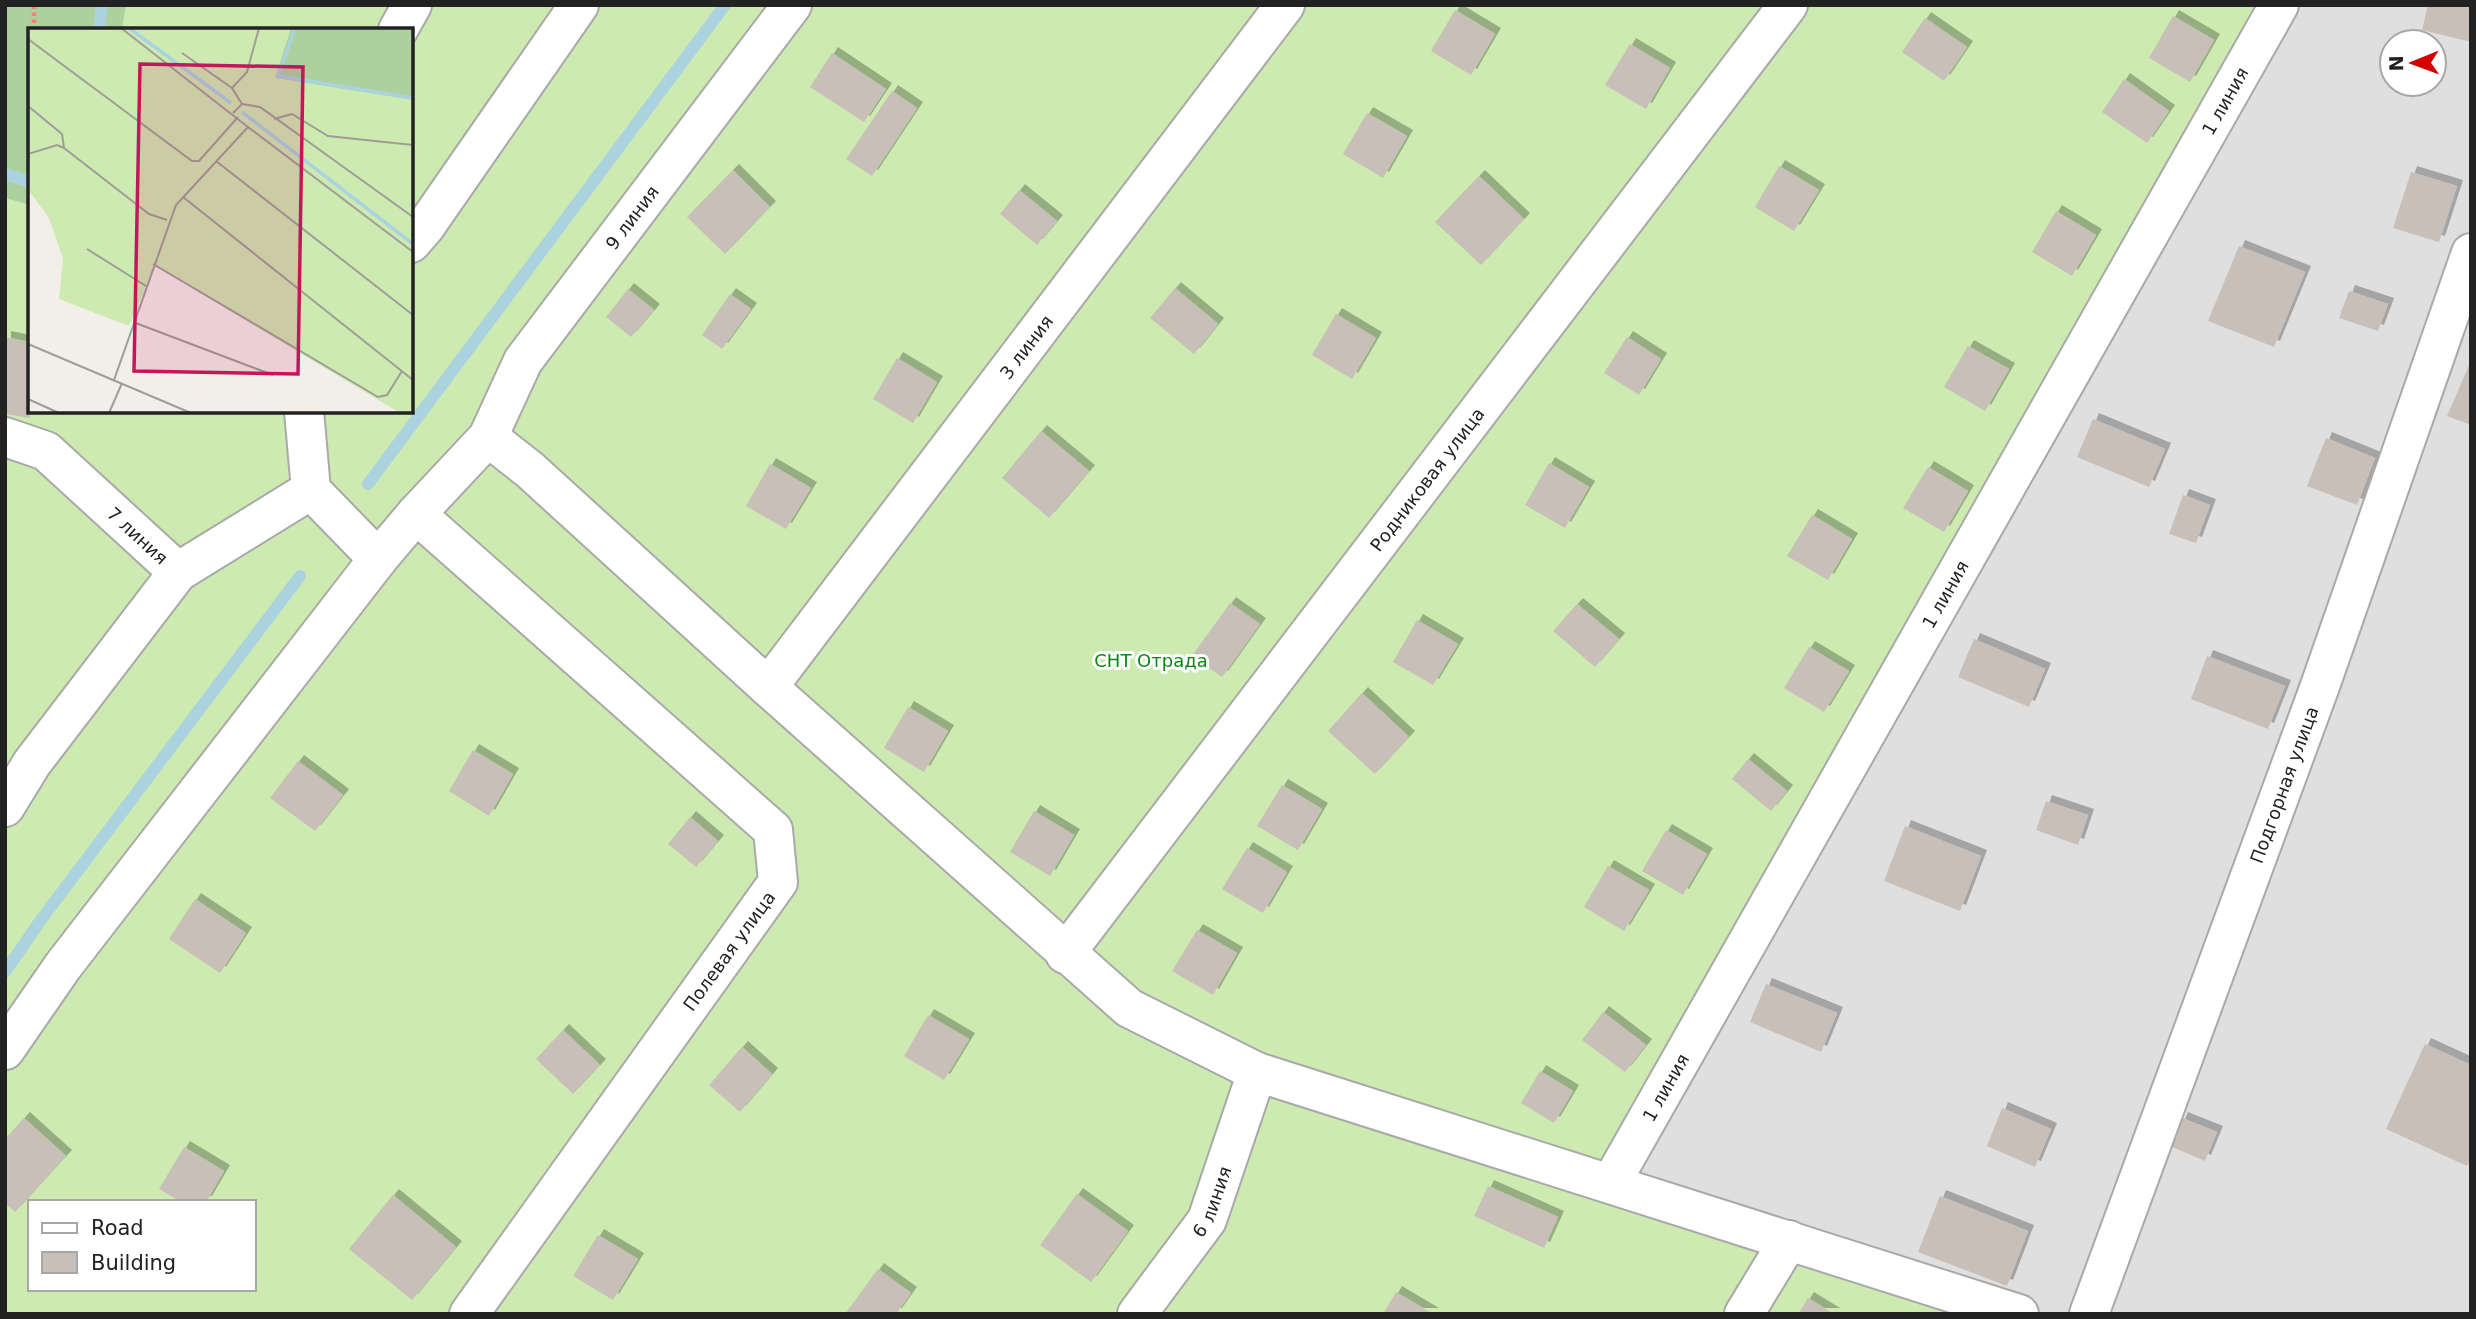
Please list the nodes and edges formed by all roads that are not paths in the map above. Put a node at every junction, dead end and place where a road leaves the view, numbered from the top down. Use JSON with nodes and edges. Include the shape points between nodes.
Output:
{"nodes":[{"id":1,"x":579,"y":5,"type":"edge"},
{"id":2,"x":792,"y":5,"type":"edge"},
{"id":3,"x":1285,"y":5,"type":"edge"},
{"id":4,"x":1788,"y":5,"type":"edge"},
{"id":5,"x":2279,"y":5,"type":"edge"},
{"id":6,"x":416,"y":223,"type":"edge"},
{"id":7,"x":2471,"y":253,"type":"edge"},
{"id":8,"x":303,"y":413,"type":"edge"},
{"id":9,"x":5,"y":437,"type":"edge"},
{"id":10,"x":488,"y":438,"type":"junction"},
{"id":11,"x":311,"y":490,"type":"junction"},
{"id":12,"x":416,"y":514,"type":"junction"},
{"id":13,"x":378,"y":559,"type":"junction"},
{"id":14,"x":178,"y":572,"type":"junction"},
{"id":15,"x":768,"y":687,"type":"junction"},
{"id":16,"x":5,"y":807,"type":"edge"},
{"id":17,"x":1065,"y":954,"type":"junction"},
{"id":18,"x":5,"y":1050,"type":"edge"},
{"id":19,"x":1257,"y":1072,"type":"junction"},
{"id":20,"x":1611,"y":1183,"type":"junction"},
{"id":21,"x":1788,"y":1240,"type":"junction"},
{"id":22,"x":469,"y":1314,"type":"edge"},
{"id":23,"x":1137,"y":1314,"type":"edge"},
{"id":24,"x":1744,"y":1314,"type":"edge"},
{"id":25,"x":2019,"y":1314,"type":"edge"},
{"id":26,"x":2089,"y":1314,"type":"edge"}],
"edges":[{"from":1,"to":6,"type":"street"},
{"from":2,"to":10,"type":"street","name":"9 линия","via":[[523,361]]},
{"from":3,"to":15,"type":"street","name":"3 линия"},
{"from":4,"to":17,"type":"street","name":"Родниковая улица"},
{"from":5,"to":20,"type":"street","name":"1 линия"},
{"from":7,"to":26,"type":"street","name":"Подгорная улица","via":[[2320,686]]},
{"from":8,"to":11,"type":"street"},
{"from":9,"to":14,"type":"street","name":"7 линия","via":[[46,451]]},
{"from":10,"to":12,"type":"street","name":"9 линия"},
{"from":10,"to":15,"type":"street","via":[[530,470]]},
{"from":11,"to":13,"type":"street"},
{"from":11,"to":14,"type":"street","name":"7 линия"},
{"from":12,"to":13,"type":"street","name":"9 линия"},
{"from":12,"to":22,"type":"street","name":"Полевая улица","via":[[773,830],[778,882]]},
{"from":13,"to":18,"type":"street","name":"9 линия","via":[[63,966]]},
{"from":14,"to":16,"type":"street","via":[[32,763]]},
{"from":15,"to":17,"type":"street"},
{"from":17,"to":19,"type":"street","via":[[1129,1008]]},
{"from":19,"to":20,"type":"street"},
{"from":19,"to":23,"type":"street","name":"6 линия","via":[[1207,1220]]},
{"from":20,"to":21,"type":"street"},
{"from":21,"to":24,"type":"street"},
{"from":21,"to":25,"type":"street"}]}
